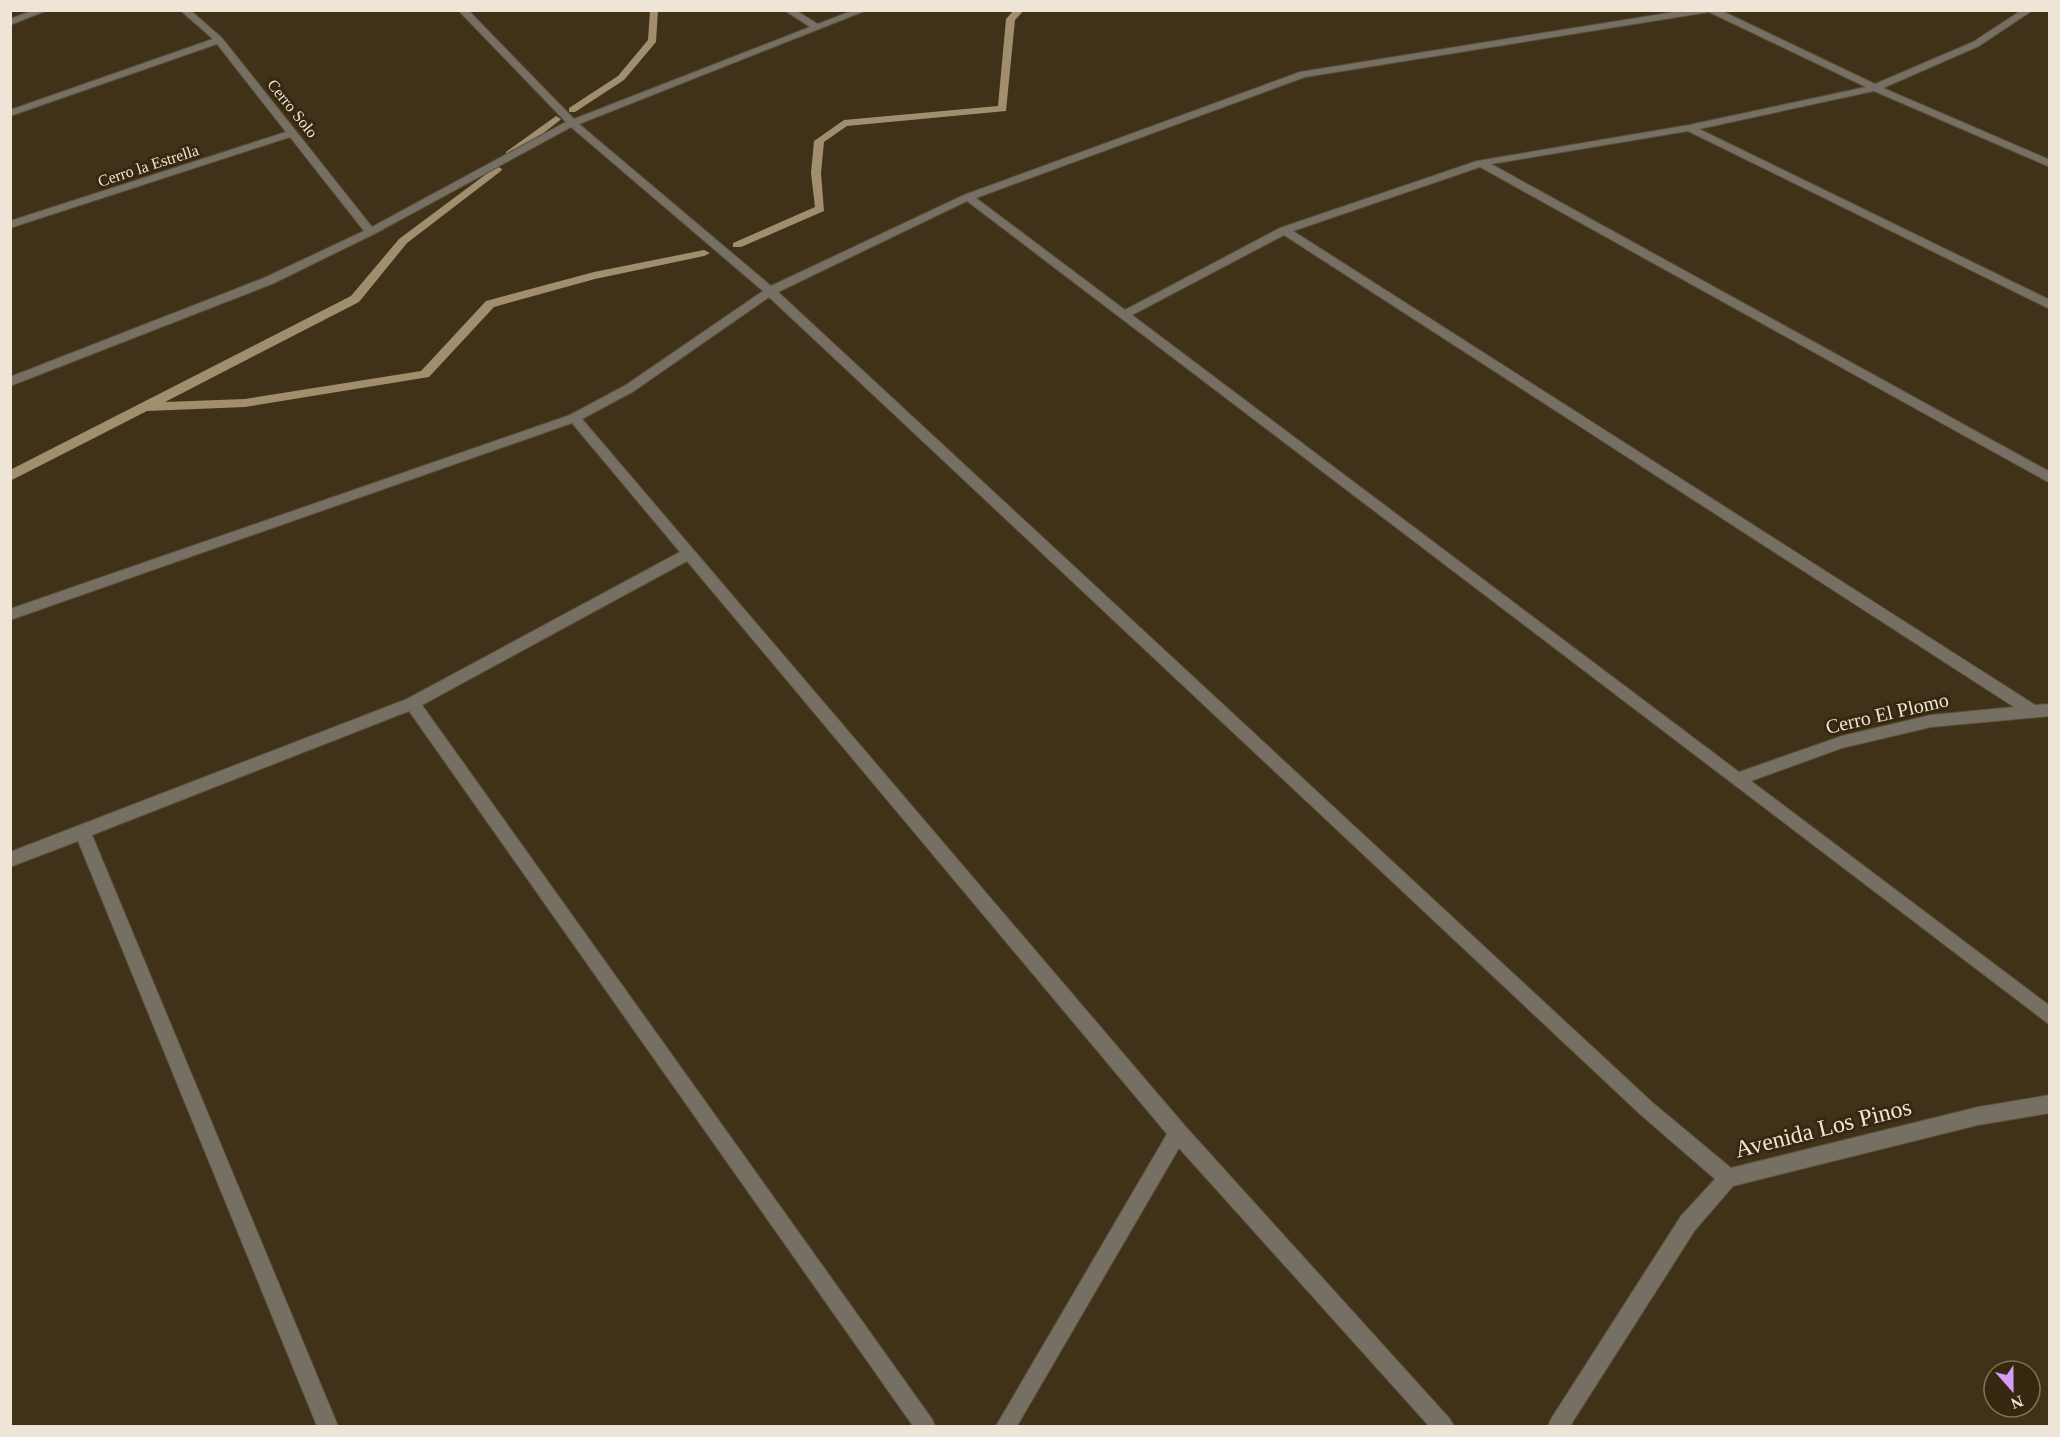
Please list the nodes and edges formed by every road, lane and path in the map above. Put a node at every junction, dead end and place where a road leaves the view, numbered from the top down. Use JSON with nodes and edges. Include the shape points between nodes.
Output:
{"nodes":[{"id":1,"x":44,"y":10,"type":"edge"},
{"id":2,"x":184,"y":10,"type":"edge"},
{"id":3,"x":462,"y":10,"type":"edge"},
{"id":4,"x":788,"y":10,"type":"edge"},
{"id":5,"x":1707,"y":10,"type":"edge"},
{"id":6,"x":1712,"y":10,"type":"edge"},
{"id":7,"x":2029,"y":10,"type":"edge"},
{"id":8,"x":861,"y":11,"type":"edge"},
{"id":9,"x":10,"y":22,"type":"edge"},
{"id":10,"x":818,"y":28,"type":"junction"},
{"id":11,"x":219,"y":40,"type":"junction"},
{"id":12,"x":1875,"y":88,"type":"junction"},
{"id":13,"x":10,"y":113,"type":"edge"},
{"id":14,"x":572,"y":123,"type":"junction"},
{"id":15,"x":1689,"y":128,"type":"junction"},
{"id":16,"x":294,"y":133,"type":"junction"},
{"id":17,"x":1481,"y":163,"type":"junction"},
{"id":18,"x":2049,"y":164,"type":"edge"},
{"id":19,"x":969,"y":197,"type":"junction"},
{"id":20,"x":10,"y":225,"type":"edge"},
{"id":21,"x":1284,"y":230,"type":"junction"},
{"id":22,"x":370,"y":232,"type":"junction"},
{"id":23,"x":770,"y":291,"type":"junction"},
{"id":24,"x":2049,"y":305,"type":"edge"},
{"id":25,"x":1124,"y":315,"type":"junction"},
{"id":26,"x":10,"y":382,"type":"edge"},
{"id":27,"x":574,"y":418,"type":"junction"},
{"id":28,"x":2049,"y":478,"type":"edge"},
{"id":29,"x":688,"y":554,"type":"junction"},
{"id":30,"x":10,"y":615,"type":"edge"},
{"id":31,"x":412,"y":703,"type":"junction"},
{"id":32,"x":2049,"y":710,"type":"edge"},
{"id":33,"x":2032,"y":711,"type":"junction"},
{"id":34,"x":1738,"y":779,"type":"junction"},
{"id":35,"x":83,"y":832,"type":"junction"},
{"id":36,"x":10,"y":860,"type":"edge"},
{"id":37,"x":2049,"y":1017,"type":"edge"},
{"id":38,"x":2049,"y":1104,"type":"edge"},
{"id":39,"x":1178,"y":1133,"type":"junction"},
{"id":40,"x":1728,"y":1178,"type":"junction"},
{"id":41,"x":327,"y":1426,"type":"edge"},
{"id":42,"x":925,"y":1426,"type":"edge"},
{"id":43,"x":1006,"y":1426,"type":"edge"},
{"id":44,"x":1443,"y":1426,"type":"edge"},
{"id":45,"x":1558,"y":1426,"type":"edge"}],
"edges":[{"from":1,"to":9,"type":"street"},
{"from":2,"to":11,"type":"street","name":"Cerro Solo"},
{"from":3,"to":14,"type":"street"},
{"from":4,"to":10,"type":"street"},
{"from":5,"to":19,"type":"street","via":[[1304,74]]},
{"from":6,"to":12,"type":"street"},
{"from":7,"to":12,"type":"street","via":[[1976,44]]},
{"from":8,"to":10,"type":"street"},
{"from":10,"to":14,"type":"street"},
{"from":11,"to":13,"type":"street"},
{"from":11,"to":16,"type":"street","name":"Cerro Solo"},
{"from":12,"to":15,"type":"street"},
{"from":12,"to":18,"type":"street"},
{"from":14,"to":22,"type":"street"},
{"from":14,"to":23,"type":"street"},
{"from":15,"to":17,"type":"street"},
{"from":15,"to":24,"type":"street"},
{"from":16,"to":20,"type":"street","name":"Cerro la Estrella"},
{"from":16,"to":22,"type":"street","name":"Cerro Solo"},
{"from":17,"to":21,"type":"street"},
{"from":17,"to":28,"type":"street"},
{"from":19,"to":23,"type":"street"},
{"from":19,"to":25,"type":"street"},
{"from":21,"to":25,"type":"street"},
{"from":21,"to":33,"type":"street"},
{"from":22,"to":26,"type":"street","via":[[268,281]]},
{"from":23,"to":27,"type":"street","via":[[630,388]]},
{"from":23,"to":40,"type":"street","via":[[1647,1109]]},
{"from":25,"to":34,"type":"street"},
{"from":27,"to":29,"type":"street"},
{"from":27,"to":30,"type":"street"},
{"from":29,"to":31,"type":"street"},
{"from":29,"to":39,"type":"street"},
{"from":31,"to":35,"type":"street"},
{"from":31,"to":42,"type":"street"},
{"from":32,"to":33,"type":"street","name":"Cerro El Plomo"},
{"from":33,"to":34,"type":"street","name":"Cerro El Plomo","via":[[1931,721],[1842,742]]},
{"from":34,"to":37,"type":"street"},
{"from":35,"to":36,"type":"street"},
{"from":35,"to":41,"type":"street"},
{"from":38,"to":40,"type":"street","name":"Avenida Los Pinos","via":[[1977,1116]]},
{"from":39,"to":43,"type":"street"},
{"from":39,"to":44,"type":"street"},
{"from":40,"to":45,"type":"street","name":"Avenida Los Pinos","via":[[1688,1223]]}]}
